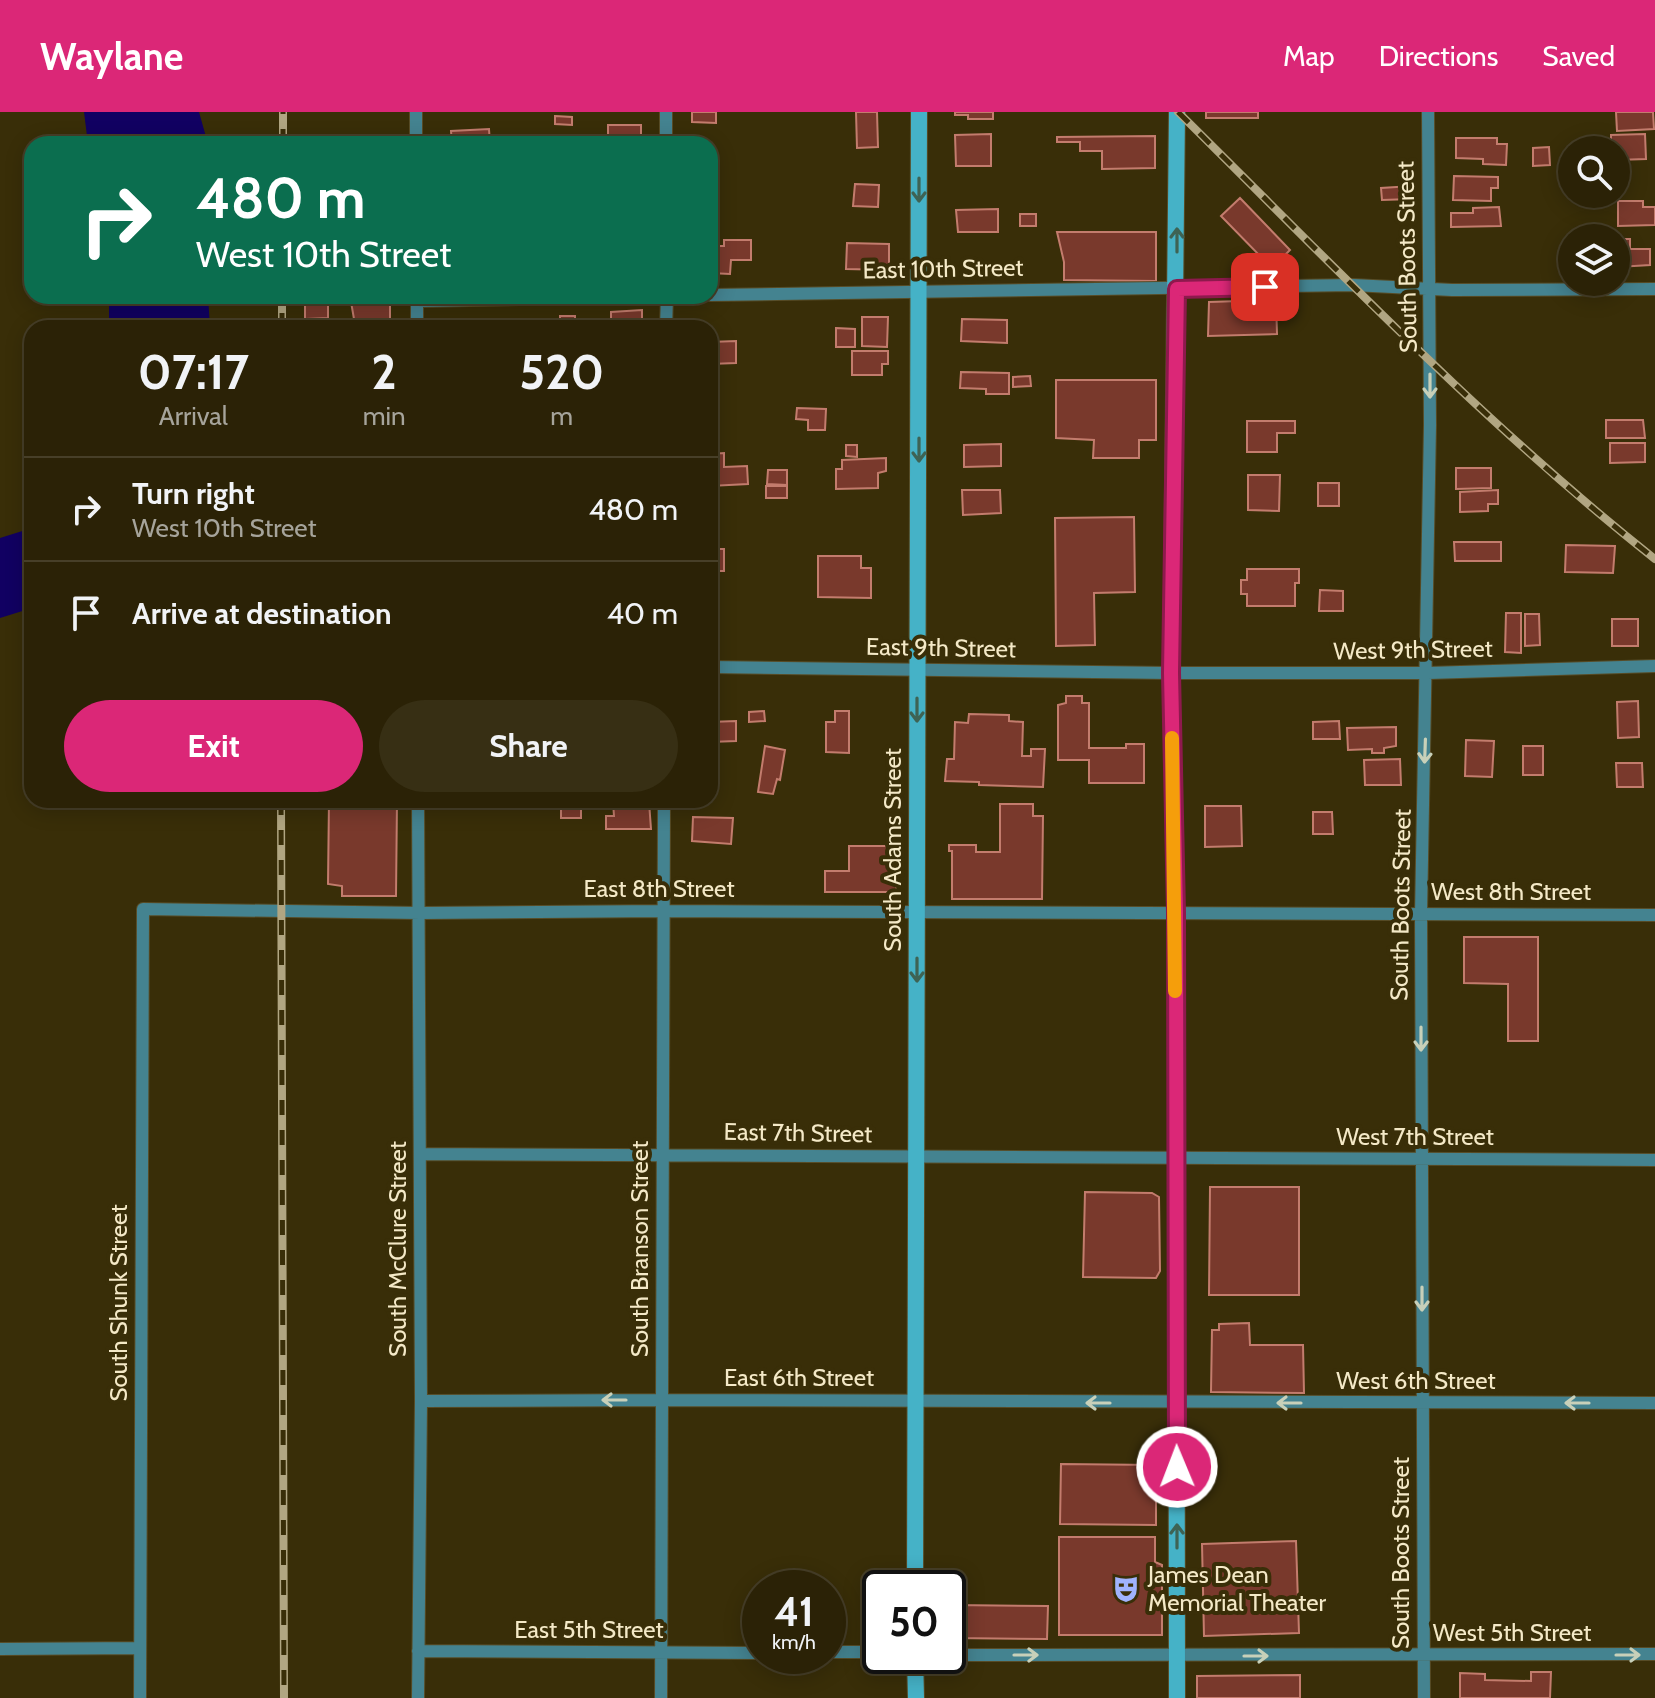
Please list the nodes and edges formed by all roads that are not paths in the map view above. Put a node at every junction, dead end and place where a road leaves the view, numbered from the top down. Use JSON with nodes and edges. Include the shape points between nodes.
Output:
{"nodes":[{"id":1,"x":416,"y":112,"type":"edge"},
{"id":2,"x":666,"y":112,"type":"edge"},
{"id":3,"x":919,"y":112,"type":"edge"},
{"id":4,"x":1177,"y":112,"type":"edge"},
{"id":5,"x":1428,"y":112,"type":"edge"},
{"id":6,"x":416,"y":136,"type":"edge"},
{"id":7,"x":666,"y":136,"type":"edge"},
{"id":8,"x":1431,"y":288,"type":"junction"},
{"id":9,"x":1177,"y":289,"type":"junction"},
{"id":10,"x":1655,"y":289,"type":"edge"},
{"id":11,"x":919,"y":291,"type":"junction"},
{"id":12,"x":718,"y":295,"type":"edge"},
{"id":13,"x":1655,"y":666,"type":"edge"},
{"id":14,"x":718,"y":667,"type":"edge"},
{"id":15,"x":917,"y":670,"type":"junction"},
{"id":16,"x":1171,"y":673,"type":"junction"},
{"id":17,"x":1428,"y":673,"type":"junction"},
{"id":18,"x":418,"y":808,"type":"edge"},
{"id":19,"x":664,"y":808,"type":"edge"},
{"id":20,"x":143,"y":909,"type":"joint"},
{"id":21,"x":663,"y":911,"type":"junction"},
{"id":22,"x":917,"y":912,"type":"junction"},
{"id":23,"x":1176,"y":912,"type":"junction"},
{"id":24,"x":420,"y":913,"type":"junction"},
{"id":25,"x":1421,"y":914,"type":"junction"},
{"id":26,"x":1655,"y":915,"type":"edge"},
{"id":27,"x":420,"y":1154,"type":"junction"},
{"id":28,"x":663,"y":1154,"type":"junction"},
{"id":29,"x":917,"y":1157,"type":"junction"},
{"id":30,"x":1175,"y":1159,"type":"junction"},
{"id":31,"x":1422,"y":1160,"type":"junction"},
{"id":32,"x":1655,"y":1160,"type":"edge"},
{"id":33,"x":662,"y":1400,"type":"junction"},
{"id":34,"x":421,"y":1401,"type":"junction"},
{"id":35,"x":916,"y":1401,"type":"junction"},
{"id":36,"x":1176,"y":1403,"type":"junction"},
{"id":37,"x":1423,"y":1403,"type":"junction"},
{"id":38,"x":1655,"y":1403,"type":"edge"},
{"id":39,"x":915,"y":1570,"type":"edge"},
{"id":40,"x":140,"y":1648,"type":"junction"},
{"id":41,"x":0,"y":1649,"type":"edge"},
{"id":42,"x":418,"y":1651,"type":"junction"},
{"id":43,"x":661,"y":1653,"type":"junction"},
{"id":44,"x":742,"y":1653,"type":"edge"},
{"id":45,"x":1655,"y":1654,"type":"edge"},
{"id":46,"x":966,"y":1655,"type":"edge"},
{"id":47,"x":1424,"y":1655,"type":"junction"},
{"id":48,"x":1178,"y":1656,"type":"junction"},
{"id":49,"x":915,"y":1674,"type":"edge"},
{"id":50,"x":140,"y":1698,"type":"edge"},
{"id":51,"x":418,"y":1698,"type":"edge"},
{"id":52,"x":661,"y":1698,"type":"edge"},
{"id":53,"x":916,"y":1698,"type":"edge"},
{"id":54,"x":1177,"y":1698,"type":"edge"},
{"id":55,"x":1424,"y":1698,"type":"edge"}],
"edges":[{"from":1,"to":6,"type":"street"},
{"from":2,"to":7,"type":"street"},
{"from":3,"to":11,"type":"main road","name":"South Adams Street","one_way":true},
{"from":9,"to":4,"type":"main road","one_way":true},
{"from":5,"to":8,"type":"street","name":"South Boots Street"},
{"from":8,"to":9,"type":"street","name":"East 10th Street"},
{"from":8,"to":10,"type":"street","name":"East 10th Street"},
{"from":8,"to":17,"type":"street","name":"South Boots Street","one_way":true},
{"from":9,"to":11,"type":"street","name":"East 10th Street"},
{"from":9,"to":16,"type":"main road"},
{"from":11,"to":12,"type":"street","name":"East 10th Street"},
{"from":11,"to":15,"type":"main road","name":"South Adams Street","one_way":true},
{"from":13,"to":17,"type":"street","name":"West 9th Street"},
{"from":14,"to":15,"type":"street","name":"East 9th Street"},
{"from":15,"to":16,"type":"street","name":"East 9th Street"},
{"from":15,"to":22,"type":"main road","name":"South Adams Street","one_way":true},
{"from":16,"to":17,"type":"street","name":"West 9th Street"},
{"from":16,"to":23,"type":"main road"},
{"from":17,"to":25,"type":"street","name":"South Boots Street","one_way":true},
{"from":18,"to":24,"type":"street","name":"South McClure Street"},
{"from":19,"to":21,"type":"street","name":"South Branson Street"},
{"from":20,"to":24,"type":"street","name":"East 8th Street"},
{"from":20,"to":40,"type":"street","name":"South Shunk Street"},
{"from":21,"to":22,"type":"street","name":"East 8th Street"},
{"from":21,"to":24,"type":"street","name":"East 8th Street"},
{"from":21,"to":28,"type":"street","name":"South Branson Street"},
{"from":22,"to":23,"type":"street","name":"East 8th Street"},
{"from":22,"to":29,"type":"main road","name":"South Adams Street","one_way":true},
{"from":23,"to":25,"type":"street","name":"West 8th Street"},
{"from":23,"to":30,"type":"main road"},
{"from":24,"to":27,"type":"street","name":"South McClure Street"},
{"from":25,"to":26,"type":"street","name":"West 8th Street"},
{"from":25,"to":31,"type":"street","name":"South Boots Street","one_way":true},
{"from":27,"to":28,"type":"street","name":"East 7th Street"},
{"from":27,"to":34,"type":"street","name":"South McClure Street"},
{"from":28,"to":29,"type":"street","name":"East 7th Street"},
{"from":28,"to":33,"type":"street","name":"South Branson Street"},
{"from":29,"to":30,"type":"street","name":"East 7th Street"},
{"from":29,"to":35,"type":"main road","name":"South Adams Street"},
{"from":30,"to":31,"type":"street","name":"West 7th Street"},
{"from":30,"to":36,"type":"main road"},
{"from":31,"to":32,"type":"street","name":"West 7th Street"},
{"from":31,"to":37,"type":"street","name":"South Boots Street","one_way":true},
{"from":33,"to":34,"type":"street","name":"East 6th Street","one_way":true},
{"from":33,"to":35,"type":"street","name":"East 6th Street"},
{"from":33,"to":43,"type":"street","name":"South Branson Street"},
{"from":34,"to":42,"type":"street","name":"South McClure Street"},
{"from":36,"to":35,"type":"street","name":"East 6th Street","one_way":true},
{"from":35,"to":39,"type":"main road","name":"South Adams Street"},
{"from":37,"to":36,"type":"street","name":"West 6th Street","one_way":true},
{"from":48,"to":36,"type":"main road","one_way":true},
{"from":38,"to":37,"type":"street","name":"West 6th Street","one_way":true},
{"from":37,"to":47,"type":"street","name":"South Boots Street"},
{"from":40,"to":41,"type":"street"},
{"from":40,"to":50,"type":"street","name":"South Shunk Street"},
{"from":42,"to":43,"type":"street","name":"East 5th Street"},
{"from":42,"to":51,"type":"street","name":"South McClure Street"},
{"from":43,"to":44,"type":"street","name":"East 5th Street"},
{"from":43,"to":52,"type":"street","name":"South Branson Street"},
{"from":47,"to":45,"type":"street","name":"West 5th Street","one_way":true},
{"from":46,"to":48,"type":"street","one_way":true},
{"from":48,"to":47,"type":"street","name":"West 5th Street","one_way":true},
{"from":47,"to":55,"type":"street","name":"South Boots Street"},
{"from":48,"to":54,"type":"main road"},
{"from":49,"to":53,"type":"main road"}]}
